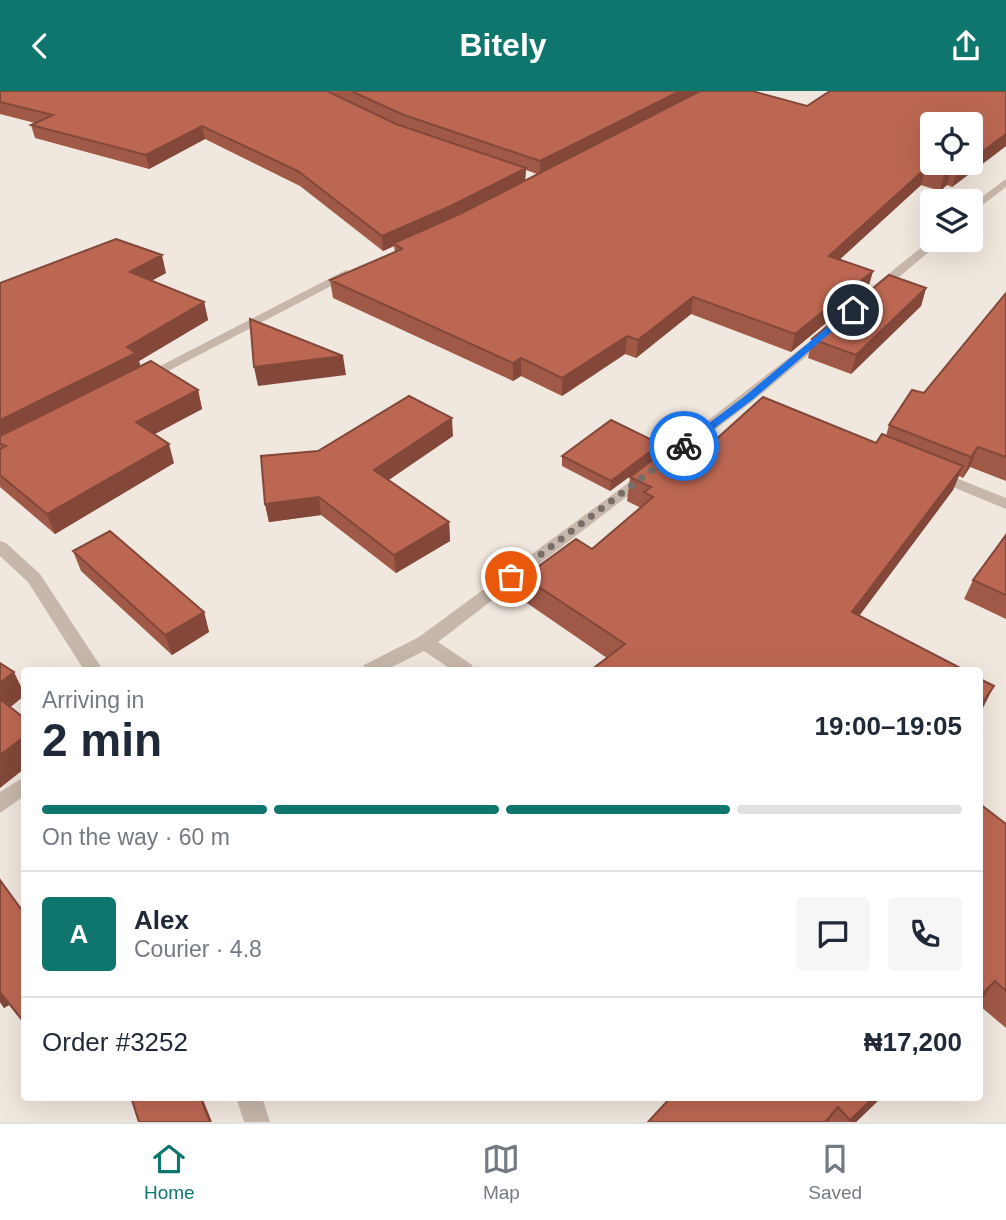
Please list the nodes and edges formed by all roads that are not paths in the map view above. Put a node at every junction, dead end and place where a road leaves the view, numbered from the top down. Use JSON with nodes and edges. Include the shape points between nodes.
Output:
{"nodes":[{"id":1,"x":1006,"y":182,"type":"edge"},
{"id":2,"x":983,"y":201,"type":"edge"},
{"id":3,"x":923,"y":252,"type":"edge"},
{"id":4,"x":360,"y":268,"type":"edge"},
{"id":5,"x":864,"y":301,"type":"edge"},
{"id":6,"x":843,"y":319,"type":"edge"},
{"id":7,"x":137,"y":382,"type":"edge"},
{"id":8,"x":916,"y":467,"type":"edge"},
{"id":9,"x":1006,"y":504,"type":"edge"},
{"id":10,"x":0,"y":547,"type":"edge"},
{"id":11,"x":425,"y":642,"type":"junction"},
{"id":12,"x":91,"y":667,"type":"edge"},
{"id":13,"x":377,"y":667,"type":"edge"},
{"id":14,"x":461,"y":667,"type":"edge"},
{"id":15,"x":21,"y":787,"type":"edge"},
{"id":16,"x":0,"y":804,"type":"edge"},
{"id":17,"x":250,"y":1101,"type":"edge"},
{"id":18,"x":257,"y":1122,"type":"edge"}],
"edges":[{"from":1,"to":2,"type":"street"},
{"from":3,"to":5,"type":"street"},
{"from":4,"to":7,"type":"street"},
{"from":6,"to":11,"type":"street","via":[[755,400]]},
{"from":8,"to":9,"type":"street"},
{"from":10,"to":12,"type":"street","via":[[34,578]]},
{"from":11,"to":13,"type":"street"},
{"from":11,"to":14,"type":"street"},
{"from":15,"to":16,"type":"street"},
{"from":17,"to":18,"type":"street"}]}
